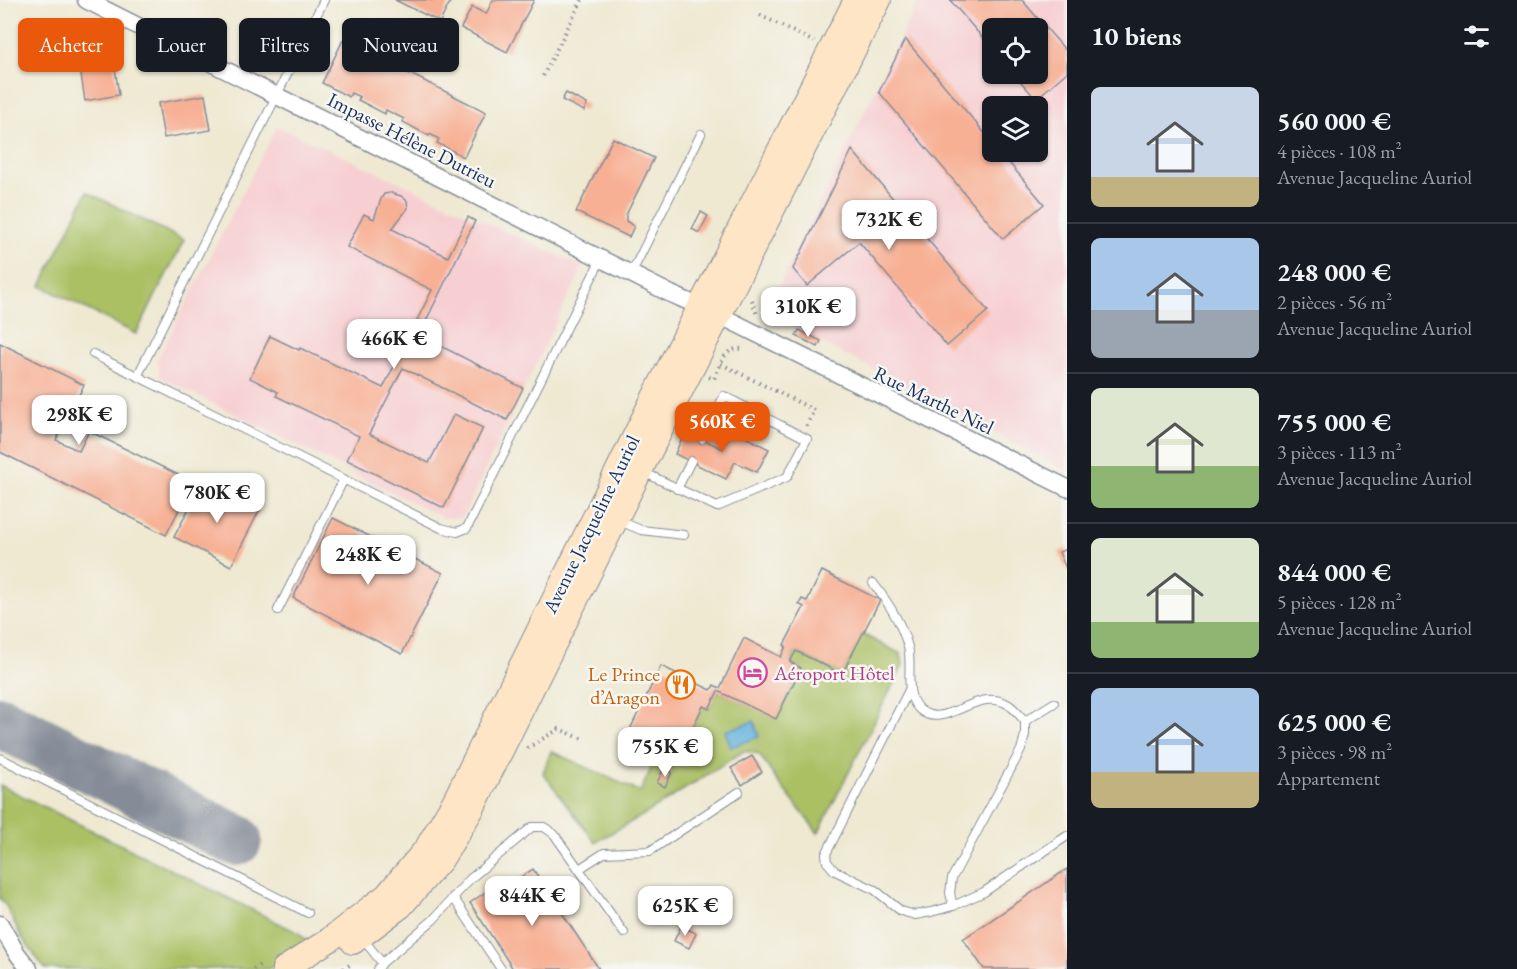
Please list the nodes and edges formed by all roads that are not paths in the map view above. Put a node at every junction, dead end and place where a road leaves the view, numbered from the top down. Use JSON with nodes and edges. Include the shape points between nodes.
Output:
{"nodes":[{"id":1,"x":86,"y":0,"type":"edge"},
{"id":2,"x":324,"y":0,"type":"edge"},
{"id":3,"x":856,"y":0,"type":"edge"},
{"id":4,"x":879,"y":0,"type":"edge"},
{"id":5,"x":277,"y":96,"type":"junction"},
{"id":6,"x":701,"y":134,"type":"dead end"},
{"id":7,"x":601,"y":259,"type":"junction"},
{"id":8,"x":631,"y":274,"type":"junction"},
{"id":9,"x":710,"y":311,"type":"junction"},
{"id":10,"x":93,"y":354,"type":"dead end"},
{"id":11,"x":138,"y":375,"type":"junction"},
{"id":12,"x":675,"y":406,"type":"junction"},
{"id":13,"x":710,"y":422,"type":"junction"},
{"id":14,"x":702,"y":439,"type":"dead end"},
{"id":15,"x":691,"y":461,"type":"dead end"},
{"id":16,"x":640,"y":471,"type":"junction"},
{"id":17,"x":344,"y":479,"type":"junction"},
{"id":18,"x":1067,"y":488,"type":"edge"},
{"id":19,"x":677,"y":489,"type":"junction"},
{"id":20,"x":616,"y":520,"type":"junction"},
{"id":21,"x":684,"y":535,"type":"dead end"},
{"id":22,"x":873,"y":583,"type":"dead end"},
{"id":23,"x":278,"y":609,"type":"dead end"},
{"id":24,"x":910,"y":687,"type":"junction"},
{"id":25,"x":1054,"y":703,"type":"dead end"},
{"id":26,"x":1025,"y":721,"type":"junction"},
{"id":27,"x":0,"y":758,"type":"edge"},
{"id":28,"x":739,"y":792,"type":"dead end"},
{"id":29,"x":1067,"y":836,"type":"edge"},
{"id":30,"x":579,"y":869,"type":"junction"},
{"id":31,"x":453,"y":897,"type":"junction"},
{"id":32,"x":953,"y":906,"type":"junction"},
{"id":33,"x":308,"y":913,"type":"dead end"},
{"id":34,"x":0,"y":924,"type":"edge"},
{"id":35,"x":624,"y":933,"type":"dead end"},
{"id":36,"x":361,"y":936,"type":"junction"},
{"id":37,"x":16,"y":952,"type":"junction"},
{"id":38,"x":380,"y":966,"type":"edge"},
{"id":39,"x":21,"y":969,"type":"edge"},
{"id":40,"x":29,"y":969,"type":"edge"},
{"id":41,"x":284,"y":969,"type":"edge"},
{"id":42,"x":311,"y":969,"type":"edge"},
{"id":43,"x":501,"y":969,"type":"edge"}],
"edges":[{"from":1,"to":5,"type":"street","name":"Impasse Hélène Dutrieu"},
{"from":2,"to":5,"type":"lane"},
{"from":3,"to":9,"type":"main road","name":"Avenue Jacqueline Auriol"},
{"from":4,"to":9,"type":"main road","name":"Avenue Jacqueline Auriol"},
{"from":5,"to":7,"type":"street","name":"Impasse Hélène Dutrieu"},
{"from":5,"to":11,"type":"lane"},
{"from":6,"to":8,"type":"lane"},
{"from":7,"to":8,"type":"street","name":"Impasse Hélène Dutrieu"},
{"from":7,"to":17,"type":"lane","via":[[467,528],[457,532],[441,528]]},
{"from":8,"to":9,"type":"street","name":"Impasse Hélène Dutrieu"},
{"from":9,"to":12,"type":"main road","name":"Avenue Jacqueline Auriol"},
{"from":9,"to":18,"type":"street","name":"Rue Marthe Niel"},
{"from":9,"to":41,"type":"main road","name":"Avenue Jacqueline Auriol","via":[[654,397],[426,849],[387,895]]},
{"from":10,"to":11,"type":"lane"},
{"from":11,"to":17,"type":"lane"},
{"from":12,"to":13,"type":"lane"},
{"from":12,"to":16,"type":"main road","name":"Avenue Jacqueline Auriol"},
{"from":13,"to":14,"type":"lane"},
{"from":13,"to":19,"type":"lane","via":[[724,396],[807,439],[787,477],[717,507]]},
{"from":15,"to":19,"type":"lane"},
{"from":16,"to":19,"type":"lane"},
{"from":16,"to":20,"type":"main road","name":"Avenue Jacqueline Auriol"},
{"from":17,"to":23,"type":"lane"},
{"from":20,"to":21,"type":"lane","via":[[641,530]]},
{"from":20,"to":36,"type":"main road","name":"Avenue Jacqueline Auriol","via":[[472,809],[441,860],[400,906]]},
{"from":22,"to":24,"type":"lane","via":[[890,605],[908,647]]},
{"from":24,"to":26,"type":"lane","via":[[913,702],[930,715],[945,716],[968,704],[992,699],[1008,704]]},
{"from":24,"to":32,"type":"lane","via":[[826,854],[827,862],[835,871],[875,890],[901,911],[915,915]]},
{"from":25,"to":26,"type":"lane"},
{"from":26,"to":32,"type":"lane","via":[[1021,750],[952,878]]},
{"from":27,"to":33,"type":"lane"},
{"from":28,"to":30,"type":"lane","via":[[650,851],[604,853]]},
{"from":29,"to":32,"type":"lane","via":[[984,892]]},
{"from":30,"to":31,"type":"lane","via":[[554,834],[544,827],[532,827]]},
{"from":30,"to":35,"type":"lane"},
{"from":31,"to":38,"type":"lane"},
{"from":31,"to":43,"type":"lane"},
{"from":34,"to":37,"type":"street"},
{"from":36,"to":38,"type":"lane"},
{"from":36,"to":42,"type":"main road","name":"Avenue Jacqueline Auriol"},
{"from":37,"to":39,"type":"street"},
{"from":37,"to":40,"type":"street"}]}
